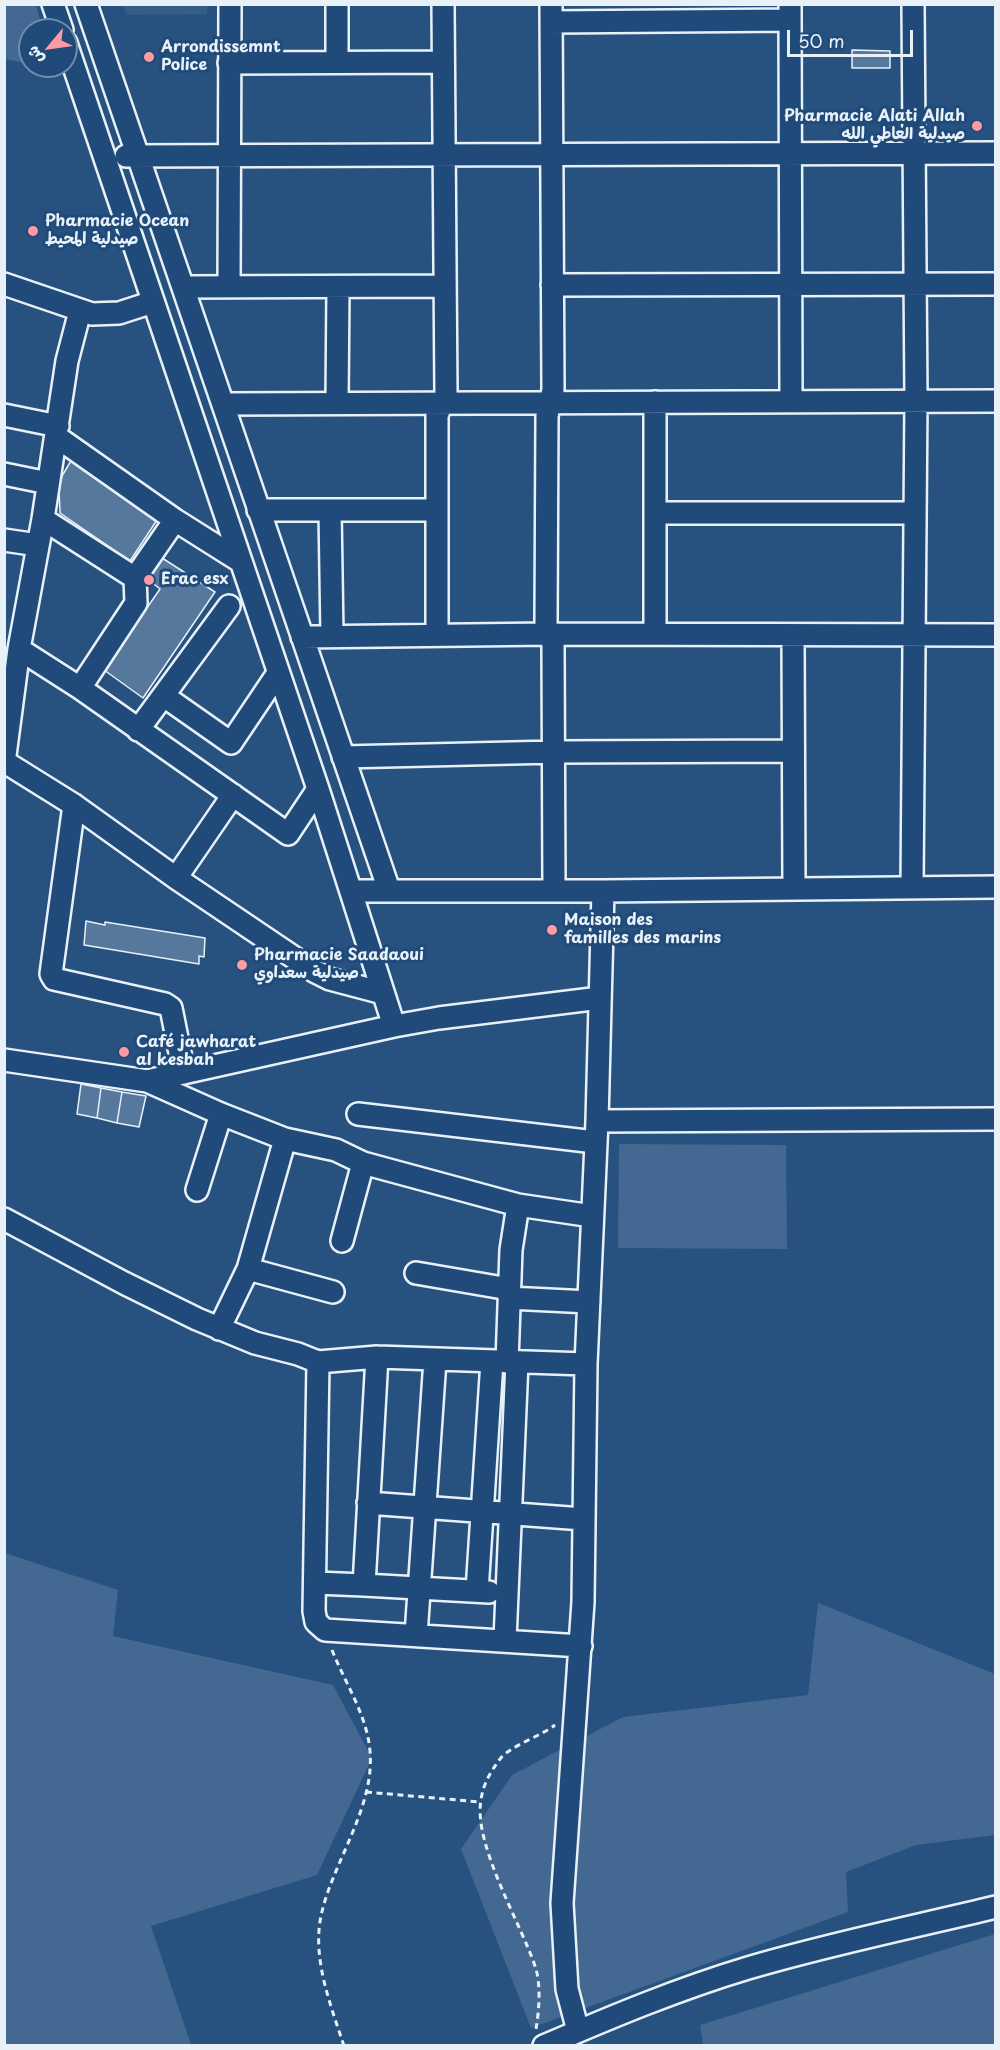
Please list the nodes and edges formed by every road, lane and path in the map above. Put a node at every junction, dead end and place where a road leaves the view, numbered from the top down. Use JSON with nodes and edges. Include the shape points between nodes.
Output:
{"nodes":[{"id":1,"x":86,"y":4,"type":"edge"},
{"id":2,"x":230,"y":4,"type":"edge"},
{"id":3,"x":337,"y":4,"type":"edge"},
{"id":4,"x":443,"y":4,"type":"edge"},
{"id":5,"x":913,"y":4,"type":"edge"},
{"id":6,"x":790,"y":12,"type":"edge"},
{"id":7,"x":551,"y":13,"type":"edge"},
{"id":8,"x":337,"y":62,"type":"junction"},
{"id":9,"x":442,"y":62,"type":"junction"},
{"id":10,"x":230,"y":63,"type":"junction"},
{"id":11,"x":78,"y":78,"type":"edge"},
{"id":12,"x":914,"y":153,"type":"junction"},
{"id":13,"x":996,"y":153,"type":"edge"},
{"id":14,"x":550,"y":154,"type":"junction"},
{"id":15,"x":443,"y":155,"type":"junction"},
{"id":16,"x":791,"y":155,"type":"junction"},
{"id":17,"x":104,"y":156,"type":"junction"},
{"id":18,"x":229,"y":156,"type":"junction"},
{"id":19,"x":138,"y":157,"type":"junction"},
{"id":20,"x":4,"y":284,"type":"edge"},
{"id":21,"x":791,"y":284,"type":"junction"},
{"id":22,"x":915,"y":284,"type":"junction"},
{"id":23,"x":996,"y":284,"type":"edge"},
{"id":24,"x":552,"y":285,"type":"junction"},
{"id":25,"x":229,"y":286,"type":"junction"},
{"id":26,"x":444,"y":286,"type":"junction"},
{"id":27,"x":183,"y":287,"type":"junction"},
{"id":28,"x":338,"y":287,"type":"junction"},
{"id":29,"x":153,"y":302,"type":"junction"},
{"id":30,"x":81,"y":311,"type":"junction"},
{"id":31,"x":916,"y":400,"type":"junction"},
{"id":32,"x":791,"y":401,"type":"junction"},
{"id":33,"x":996,"y":401,"type":"edge"},
{"id":34,"x":551,"y":402,"type":"junction"},
{"id":35,"x":655,"y":402,"type":"junction"},
{"id":36,"x":337,"y":403,"type":"junction"},
{"id":37,"x":223,"y":404,"type":"junction"},
{"id":38,"x":442,"y":404,"type":"junction"},
{"id":39,"x":4,"y":415,"type":"edge"},
{"id":40,"x":57,"y":432,"type":"junction"},
{"id":41,"x":4,"y":474,"type":"edge"},
{"id":42,"x":48,"y":483,"type":"junction"},
{"id":43,"x":258,"y":510,"type":"junction"},
{"id":44,"x":330,"y":510,"type":"junction"},
{"id":45,"x":436,"y":510,"type":"junction"},
{"id":46,"x":656,"y":513,"type":"junction"},
{"id":47,"x":914,"y":513,"type":"junction"},
{"id":48,"x":43,"y":519,"type":"junction"},
{"id":49,"x":175,"y":519,"type":"junction"},
{"id":50,"x":17,"y":544,"type":"edge"},
{"id":51,"x":240,"y":561,"type":"junction"},
{"id":52,"x":135,"y":579,"type":"junction"},
{"id":53,"x":229,"y":606,"type":"dead end"},
{"id":54,"x":549,"y":634,"type":"junction"},
{"id":55,"x":655,"y":634,"type":"junction"},
{"id":56,"x":793,"y":634,"type":"junction"},
{"id":57,"x":913,"y":634,"type":"junction"},
{"id":58,"x":437,"y":635,"type":"junction"},
{"id":59,"x":996,"y":635,"type":"edge"},
{"id":60,"x":332,"y":636,"type":"junction"},
{"id":61,"x":302,"y":637,"type":"junction"},
{"id":62,"x":19,"y":649,"type":"junction"},
{"id":63,"x":278,"y":673,"type":"junction"},
{"id":64,"x":80,"y":688,"type":"junction"},
{"id":65,"x":164,"y":696,"type":"junction"},
{"id":66,"x":138,"y":730,"type":"junction"},
{"id":67,"x":793,"y":751,"type":"junction"},
{"id":68,"x":554,"y":752,"type":"junction"},
{"id":69,"x":343,"y":757,"type":"junction"},
{"id":70,"x":5,"y":762,"type":"edge"},
{"id":71,"x":318,"y":789,"type":"junction"},
{"id":72,"x":233,"y":795,"type":"junction"},
{"id":73,"x":74,"y":805,"type":"junction"},
{"id":74,"x":176,"y":878,"type":"junction"},
{"id":75,"x":996,"y":887,"type":"edge"},
{"id":76,"x":794,"y":888,"type":"junction"},
{"id":77,"x":912,"y":888,"type":"junction"},
{"id":78,"x":389,"y":890,"type":"junction"},
{"id":79,"x":351,"y":891,"type":"junction"},
{"id":80,"x":554,"y":891,"type":"junction"},
{"id":81,"x":603,"y":891,"type":"junction"},
{"id":82,"x":384,"y":993,"type":"junction"},
{"id":83,"x":600,"y":998,"type":"junction"},
{"id":84,"x":394,"y":1026,"type":"junction"},
{"id":85,"x":4,"y":1060,"type":"edge"},
{"id":86,"x":184,"y":1073,"type":"junction"},
{"id":87,"x":147,"y":1081,"type":"junction"},
{"id":88,"x":221,"y":1114,"type":"junction"},
{"id":89,"x":358,"y":1114,"type":"dead end"},
{"id":90,"x":996,"y":1119,"type":"edge"},
{"id":91,"x":597,"y":1121,"type":"junction"},
{"id":92,"x":285,"y":1139,"type":"junction"},
{"id":93,"x":596,"y":1142,"type":"junction"},
{"id":94,"x":363,"y":1162,"type":"junction"},
{"id":95,"x":197,"y":1190,"type":"dead end"},
{"id":96,"x":518,"y":1205,"type":"junction"},
{"id":97,"x":592,"y":1216,"type":"junction"},
{"id":98,"x":4,"y":1219,"type":"edge"},
{"id":99,"x":342,"y":1241,"type":"dead end"},
{"id":100,"x":248,"y":1269,"type":"junction"},
{"id":101,"x":416,"y":1273,"type":"dead end"},
{"id":102,"x":333,"y":1293,"type":"dead end"},
{"id":103,"x":509,"y":1294,"type":"junction"},
{"id":104,"x":589,"y":1302,"type":"junction"},
{"id":105,"x":219,"y":1329,"type":"junction"},
{"id":106,"x":377,"y":1357,"type":"junction"},
{"id":107,"x":435,"y":1360,"type":"junction"},
{"id":108,"x":318,"y":1362,"type":"junction"},
{"id":109,"x":505,"y":1362,"type":"junction"},
{"id":110,"x":586,"y":1364,"type":"junction"},
{"id":111,"x":368,"y":1503,"type":"junction"},
{"id":112,"x":426,"y":1508,"type":"junction"},
{"id":113,"x":482,"y":1511,"type":"junction"},
{"id":114,"x":511,"y":1514,"type":"junction"},
{"id":115,"x":583,"y":1519,"type":"junction"},
{"id":116,"x":316,"y":1583,"type":"junction"},
{"id":117,"x":364,"y":1585,"type":"junction"},
{"id":118,"x":420,"y":1588,"type":"junction"},
{"id":119,"x":477,"y":1591,"type":"junction"},
{"id":120,"x":508,"y":1593,"type":"junction"},
{"id":121,"x":325,"y":1630,"type":"junction"},
{"id":122,"x":416,"y":1635,"type":"junction"},
{"id":123,"x":505,"y":1640,"type":"junction"},
{"id":124,"x":581,"y":1646,"type":"junction"},
{"id":125,"x":576,"y":1707,"type":"junction"},
{"id":126,"x":366,"y":1792,"type":"junction"},
{"id":127,"x":480,"y":1802,"type":"junction"},
{"id":128,"x":996,"y":1907,"type":"edge"},
{"id":129,"x":578,"y":2031,"type":"junction"},
{"id":130,"x":540,"y":2041,"type":"edge"},
{"id":131,"x":344,"y":2046,"type":"edge"}],
"edges":[{"from":1,"to":19,"type":"street"},
{"from":2,"to":10,"type":"street"},
{"from":3,"to":8,"type":"street"},
{"from":4,"to":9,"type":"street"},
{"from":5,"to":12,"type":"street"},
{"from":6,"to":7,"type":"street"},
{"from":6,"to":16,"type":"street"},
{"from":7,"to":14,"type":"street"},
{"from":8,"to":9,"type":"street"},
{"from":8,"to":10,"type":"street"},
{"from":9,"to":15,"type":"street"},
{"from":10,"to":18,"type":"street"},
{"from":11,"to":17,"type":"street"},
{"from":12,"to":13,"type":"street"},
{"from":12,"to":16,"type":"street"},
{"from":12,"to":22,"type":"street"},
{"from":14,"to":15,"type":"street"},
{"from":14,"to":16,"type":"street"},
{"from":14,"to":24,"type":"street"},
{"from":15,"to":18,"type":"street"},
{"from":15,"to":26,"type":"street"},
{"from":16,"to":21,"type":"street"},
{"from":17,"to":19,"type":"street"},
{"from":17,"to":29,"type":"street"},
{"from":18,"to":19,"type":"street"},
{"from":18,"to":25,"type":"street"},
{"from":19,"to":27,"type":"street"},
{"from":20,"to":30,"type":"street"},
{"from":21,"to":22,"type":"street"},
{"from":21,"to":24,"type":"street"},
{"from":21,"to":32,"type":"street"},
{"from":22,"to":23,"type":"street"},
{"from":22,"to":31,"type":"street"},
{"from":24,"to":34,"type":"street"},
{"from":25,"to":27,"type":"street"},
{"from":25,"to":28,"type":"street"},
{"from":26,"to":28,"type":"street"},
{"from":26,"to":38,"type":"street","via":[[446,395]]},
{"from":27,"to":37,"type":"street"},
{"from":28,"to":36,"type":"street"},
{"from":29,"to":30,"type":"street","via":[[105,315]]},
{"from":29,"to":51,"type":"street"},
{"from":30,"to":40,"type":"street","via":[[67,361]]},
{"from":31,"to":32,"type":"street"},
{"from":31,"to":33,"type":"street"},
{"from":31,"to":47,"type":"street"},
{"from":32,"to":35,"type":"street"},
{"from":34,"to":35,"type":"street"},
{"from":34,"to":38,"type":"street"},
{"from":34,"to":54,"type":"street","via":[[547,416]]},
{"from":35,"to":46,"type":"street"},
{"from":36,"to":37,"type":"street"},
{"from":36,"to":38,"type":"street"},
{"from":37,"to":43,"type":"street"},
{"from":38,"to":45,"type":"street","via":[[437,415]]},
{"from":39,"to":40,"type":"street"},
{"from":40,"to":42,"type":"street"},
{"from":40,"to":49,"type":"street"},
{"from":41,"to":42,"type":"street"},
{"from":42,"to":48,"type":"street"},
{"from":43,"to":44,"type":"street"},
{"from":43,"to":61,"type":"street"},
{"from":44,"to":45,"type":"street"},
{"from":44,"to":60,"type":"street"},
{"from":45,"to":58,"type":"street"},
{"from":46,"to":47,"type":"street"},
{"from":46,"to":55,"type":"street"},
{"from":47,"to":57,"type":"street"},
{"from":48,"to":50,"type":"street"},
{"from":48,"to":52,"type":"street"},
{"from":49,"to":51,"type":"street"},
{"from":49,"to":52,"type":"street"},
{"from":50,"to":62,"type":"street"},
{"from":51,"to":63,"type":"street"},
{"from":52,"to":64,"type":"street","via":[[136,603]]},
{"from":53,"to":65,"type":"street"},
{"from":54,"to":55,"type":"street"},
{"from":54,"to":58,"type":"street"},
{"from":54,"to":68,"type":"street","via":[[553,644]]},
{"from":55,"to":56,"type":"street"},
{"from":56,"to":57,"type":"street"},
{"from":56,"to":67,"type":"street"},
{"from":57,"to":59,"type":"street"},
{"from":57,"to":77,"type":"street"},
{"from":58,"to":60,"type":"street"},
{"from":60,"to":61,"type":"street"},
{"from":61,"to":69,"type":"street"},
{"from":62,"to":64,"type":"street"},
{"from":62,"to":70,"type":"street"},
{"from":63,"to":65,"type":"street","via":[[231,743]]},
{"from":63,"to":71,"type":"street"},
{"from":64,"to":66,"type":"street"},
{"from":65,"to":66,"type":"street"},
{"from":66,"to":72,"type":"street"},
{"from":67,"to":68,"type":"street"},
{"from":67,"to":76,"type":"street"},
{"from":68,"to":69,"type":"street"},
{"from":68,"to":80,"type":"street"},
{"from":69,"to":78,"type":"street"},
{"from":70,"to":73,"type":"street"},
{"from":71,"to":72,"type":"street","via":[[288,834]]},
{"from":71,"to":79,"type":"street"},
{"from":72,"to":74,"type":"street"},
{"from":73,"to":74,"type":"street"},
{"from":73,"to":86,"type":"street","via":[[51,974],[54,979],[171,1008]]},
{"from":74,"to":82,"type":"street","via":[[314,971]]},
{"from":75,"to":77,"type":"street"},
{"from":76,"to":77,"type":"street"},
{"from":76,"to":81,"type":"street"},
{"from":78,"to":79,"type":"street"},
{"from":78,"to":80,"type":"street"},
{"from":79,"to":82,"type":"street"},
{"from":80,"to":81,"type":"street"},
{"from":81,"to":83,"type":"street"},
{"from":82,"to":84,"type":"street"},
{"from":83,"to":84,"type":"street"},
{"from":83,"to":91,"type":"street"},
{"from":84,"to":86,"type":"street"},
{"from":85,"to":87,"type":"street"},
{"from":86,"to":87,"type":"street"},
{"from":87,"to":88,"type":"street"},
{"from":88,"to":92,"type":"street"},
{"from":88,"to":95,"type":"street"},
{"from":89,"to":93,"type":"street"},
{"from":90,"to":91,"type":"street"},
{"from":91,"to":93,"type":"street"},
{"from":92,"to":94,"type":"street","via":[[336,1150]]},
{"from":92,"to":100,"type":"street"},
{"from":93,"to":97,"type":"street"},
{"from":94,"to":96,"type":"street"},
{"from":94,"to":99,"type":"street"},
{"from":96,"to":97,"type":"street"},
{"from":96,"to":103,"type":"street"},
{"from":97,"to":104,"type":"street"},
{"from":98,"to":105,"type":"street"},
{"from":100,"to":102,"type":"street"},
{"from":100,"to":105,"type":"street"},
{"from":101,"to":103,"type":"street"},
{"from":103,"to":104,"type":"street"},
{"from":103,"to":109,"type":"street"},
{"from":104,"to":110,"type":"street"},
{"from":105,"to":108,"type":"street"},
{"from":106,"to":107,"type":"street"},
{"from":106,"to":108,"type":"street"},
{"from":106,"to":111,"type":"street"},
{"from":107,"to":109,"type":"street"},
{"from":107,"to":112,"type":"street"},
{"from":108,"to":116,"type":"street"},
{"from":109,"to":110,"type":"street"},
{"from":109,"to":113,"type":"street"},
{"from":109,"to":114,"type":"street"},
{"from":110,"to":115,"type":"street"},
{"from":111,"to":112,"type":"street"},
{"from":111,"to":117,"type":"street"},
{"from":112,"to":113,"type":"street"},
{"from":112,"to":118,"type":"street"},
{"from":113,"to":114,"type":"street"},
{"from":113,"to":119,"type":"street"},
{"from":114,"to":115,"type":"street"},
{"from":114,"to":120,"type":"street"},
{"from":115,"to":124,"type":"street"},
{"from":116,"to":117,"type":"street"},
{"from":116,"to":121,"type":"street","via":[[315,1617]]},
{"from":117,"to":118,"type":"street"},
{"from":118,"to":119,"type":"street"},
{"from":118,"to":122,"type":"street"},
{"from":119,"to":120,"type":"street"},
{"from":120,"to":123,"type":"street"},
{"from":121,"to":122,"type":"street"},
{"from":121,"to":126,"type":"path","via":[[366,1728],[370,1752]]},
{"from":122,"to":123,"type":"street"},
{"from":123,"to":124,"type":"street"},
{"from":124,"to":125,"type":"street"},
{"from":125,"to":127,"type":"path","via":[[502,1756],[486,1781]]},
{"from":125,"to":129,"type":"street","via":[[562,1903],[567,1989]]},
{"from":126,"to":127,"type":"path"},
{"from":126,"to":131,"type":"path","via":[[320,1919],[321,1959]]},
{"from":127,"to":130,"type":"path","via":[[482,1830],[494,1869],[537,1971]]},
{"from":128,"to":129,"type":"street","via":[[746,1969]]},
{"from":129,"to":130,"type":"street"}]}
